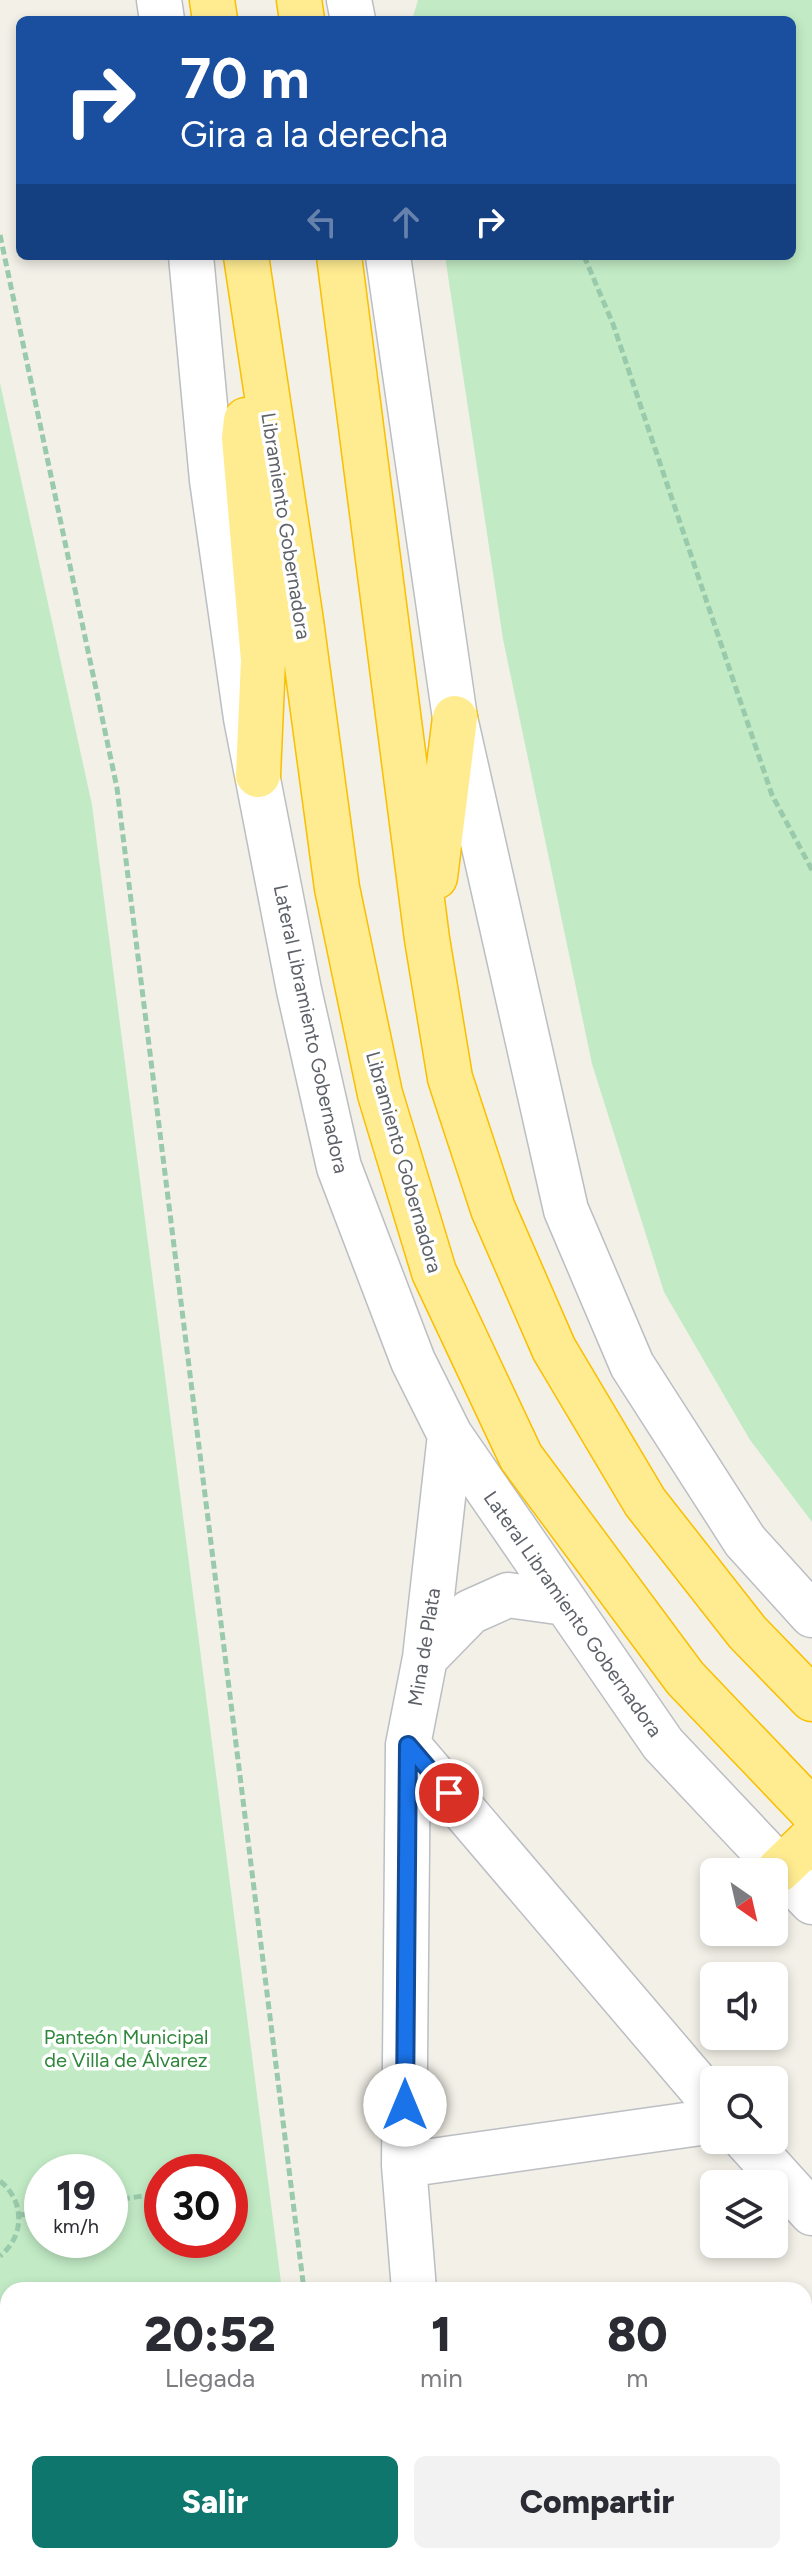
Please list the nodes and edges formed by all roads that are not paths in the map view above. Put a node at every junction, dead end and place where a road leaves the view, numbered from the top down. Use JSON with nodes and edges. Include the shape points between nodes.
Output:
{"nodes":[{"id":1,"x":191,"y":260,"type":"edge"},
{"id":2,"x":247,"y":260,"type":"edge"},
{"id":3,"x":340,"y":260,"type":"edge"},
{"id":4,"x":389,"y":260,"type":"edge"},
{"id":5,"x":255,"y":322,"type":"junction"},
{"id":6,"x":455,"y":718,"type":"junction"},
{"id":7,"x":258,"y":775,"type":"junction"},
{"id":8,"x":427,"y":939,"type":"junction"},
{"id":9,"x":450,"y":1435,"type":"junction"},
{"id":10,"x":565,"y":1603,"type":"junction"},
{"id":11,"x":812,"y":1615,"type":"edge"},
{"id":12,"x":425,"y":1658,"type":"junction"},
{"id":13,"x":812,"y":1699,"type":"edge"},
{"id":14,"x":408,"y":1745,"type":"junction"},
{"id":15,"x":812,"y":1811,"type":"edge"},
{"id":16,"x":812,"y":1838,"type":"edge"},
{"id":17,"x":768,"y":1858,"type":"edge"},
{"id":18,"x":788,"y":1861,"type":"edge"},
{"id":19,"x":788,"y":1879,"type":"edge"},
{"id":20,"x":812,"y":1902,"type":"edge"},
{"id":21,"x":700,"y":2088,"type":"edge"},
{"id":22,"x":700,"y":2123,"type":"edge"},
{"id":23,"x":759,"y":2154,"type":"edge"},
{"id":24,"x":404,"y":2165,"type":"junction"},
{"id":25,"x":812,"y":2213,"type":"edge"},
{"id":26,"x":413,"y":2282,"type":"edge"}],
"edges":[{"from":1,"to":7,"type":"street","name":"Lateral Libramiento Gobernadora","via":[[212,480]]},
{"from":2,"to":5,"type":"highway","name":"Libramiento Gobernadora"},
{"from":3,"to":8,"type":"highway"},
{"from":4,"to":6,"type":"street"},
{"from":5,"to":7,"type":"highway","via":[[244,438],[263,660]]},
{"from":5,"to":15,"type":"highway","name":"Libramiento Gobernadora","via":[[337,888],[380,1094],[434,1272],[521,1457],[685,1678]]},
{"from":6,"to":8,"type":"highway"},
{"from":6,"to":11,"type":"street","via":[[566,1210],[632,1365],[745,1541]]},
{"from":7,"to":9,"type":"street","name":"Lateral Libramiento Gobernadora","via":[[339,1167],[413,1361]]},
{"from":8,"to":13,"type":"highway","via":[[450,1078],[493,1209],[554,1349],[645,1502],[747,1632]]},
{"from":9,"to":10,"type":"street","name":"Lateral Libramiento Gobernadora"},
{"from":9,"to":12,"type":"street","name":"Mina de Plata"},
{"from":10,"to":12,"type":"street","via":[[508,1595],[470,1612]]},
{"from":10,"to":17,"type":"street","name":"Lateral Libramiento Gobernadora","via":[[663,1744]]},
{"from":12,"to":14,"type":"street","name":"Mina de Plata"},
{"from":14,"to":21,"type":"street"},
{"from":14,"to":24,"type":"street","name":"Mina de Plata"},
{"from":16,"to":18,"type":"highway"},
{"from":19,"to":20,"type":"street","name":"Lateral Libramiento Gobernadora"},
{"from":22,"to":24,"type":"street"},
{"from":23,"to":25,"type":"street"},
{"from":24,"to":26,"type":"street","name":"Mina de Plata"}]}
